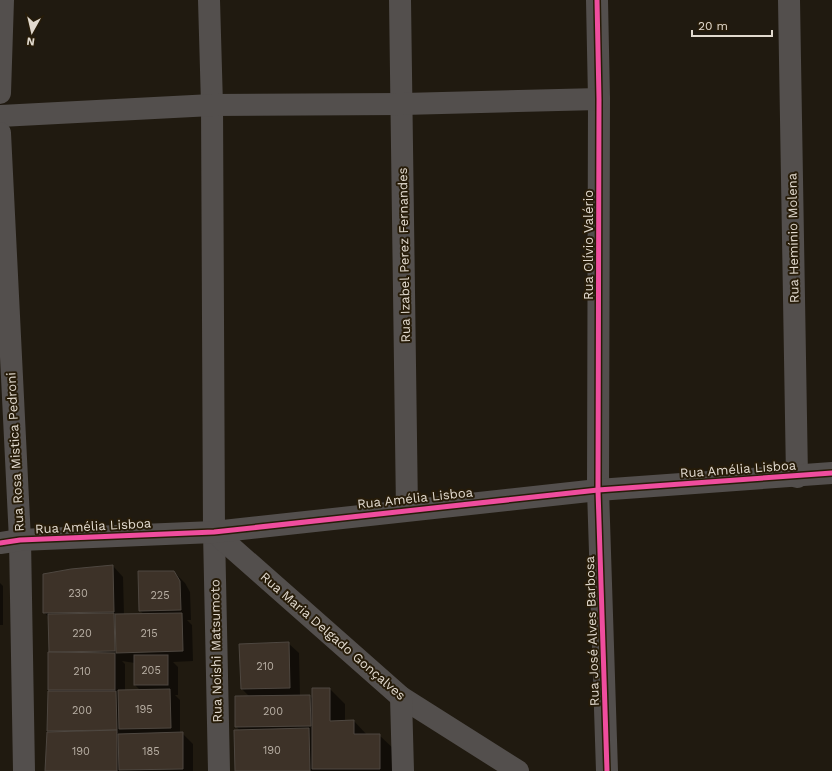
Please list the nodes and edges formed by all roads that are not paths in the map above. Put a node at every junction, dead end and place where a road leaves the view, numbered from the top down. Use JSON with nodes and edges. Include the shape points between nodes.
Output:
{"nodes":[{"id":1,"x":3,"y":0,"type":"edge"},
{"id":2,"x":209,"y":0,"type":"edge"},
{"id":3,"x":400,"y":0,"type":"edge"},
{"id":4,"x":597,"y":0,"type":"edge"},
{"id":5,"x":789,"y":0,"type":"edge"},
{"id":6,"x":0,"y":92,"type":"edge"},
{"id":7,"x":599,"y":99,"type":"junction"},
{"id":8,"x":403,"y":104,"type":"junction"},
{"id":9,"x":212,"y":105,"type":"junction"},
{"id":10,"x":0,"y":116,"type":"edge"},
{"id":11,"x":0,"y":133,"type":"edge"},
{"id":12,"x":832,"y":473,"type":"edge"},
{"id":13,"x":797,"y":477,"type":"junction"},
{"id":14,"x":598,"y":490,"type":"junction"},
{"id":15,"x":407,"y":510,"type":"junction"},
{"id":16,"x":214,"y":532,"type":"junction"},
{"id":17,"x":10,"y":541,"type":"edge"},
{"id":18,"x":401,"y":697,"type":"junction"},
{"id":19,"x":24,"y":771,"type":"edge"},
{"id":20,"x":219,"y":771,"type":"edge"},
{"id":21,"x":403,"y":771,"type":"edge"},
{"id":22,"x":518,"y":771,"type":"edge"},
{"id":23,"x":607,"y":771,"type":"edge"}],
"edges":[{"from":1,"to":6,"type":"street"},
{"from":2,"to":9,"type":"street","name":"Rua Noishi Matsumoto"},
{"from":3,"to":8,"type":"street","name":"Rua Izabel Perez Fernandes"},
{"from":4,"to":7,"type":"street","name":"Rua Olívio Valério"},
{"from":5,"to":13,"type":"street","name":"Rua Hemínio Molena"},
{"from":7,"to":8,"type":"street"},
{"from":7,"to":14,"type":"street","name":"Rua Olívio Valério"},
{"from":8,"to":9,"type":"street"},
{"from":8,"to":15,"type":"street","name":"Rua Izabel Perez Fernandes"},
{"from":9,"to":10,"type":"street"},
{"from":9,"to":16,"type":"street","name":"Rua Noishi Matsumoto"},
{"from":11,"to":17,"type":"street","name":"Rua Rosa Mistica Pedroni"},
{"from":12,"to":13,"type":"street","name":"Rua Amélia Lisboa"},
{"from":13,"to":14,"type":"street","name":"Rua Amélia Lisboa"},
{"from":14,"to":15,"type":"street","name":"Rua Amélia Lisboa"},
{"from":14,"to":23,"type":"street","name":"Rua José Alves Barbosa"},
{"from":15,"to":16,"type":"street","name":"Rua Amélia Lisboa"},
{"from":16,"to":17,"type":"street","name":"Rua Amélia Lisboa"},
{"from":16,"to":18,"type":"street","name":"Rua Maria Delgado Gonçalves"},
{"from":16,"to":20,"type":"street","name":"Rua Noishi Matsumoto"},
{"from":17,"to":19,"type":"street","name":"Rua Rosa Mistica Pedroni"},
{"from":18,"to":21,"type":"street"},
{"from":18,"to":22,"type":"street","name":"Rua Maria Delgado Gonçalves"}]}
